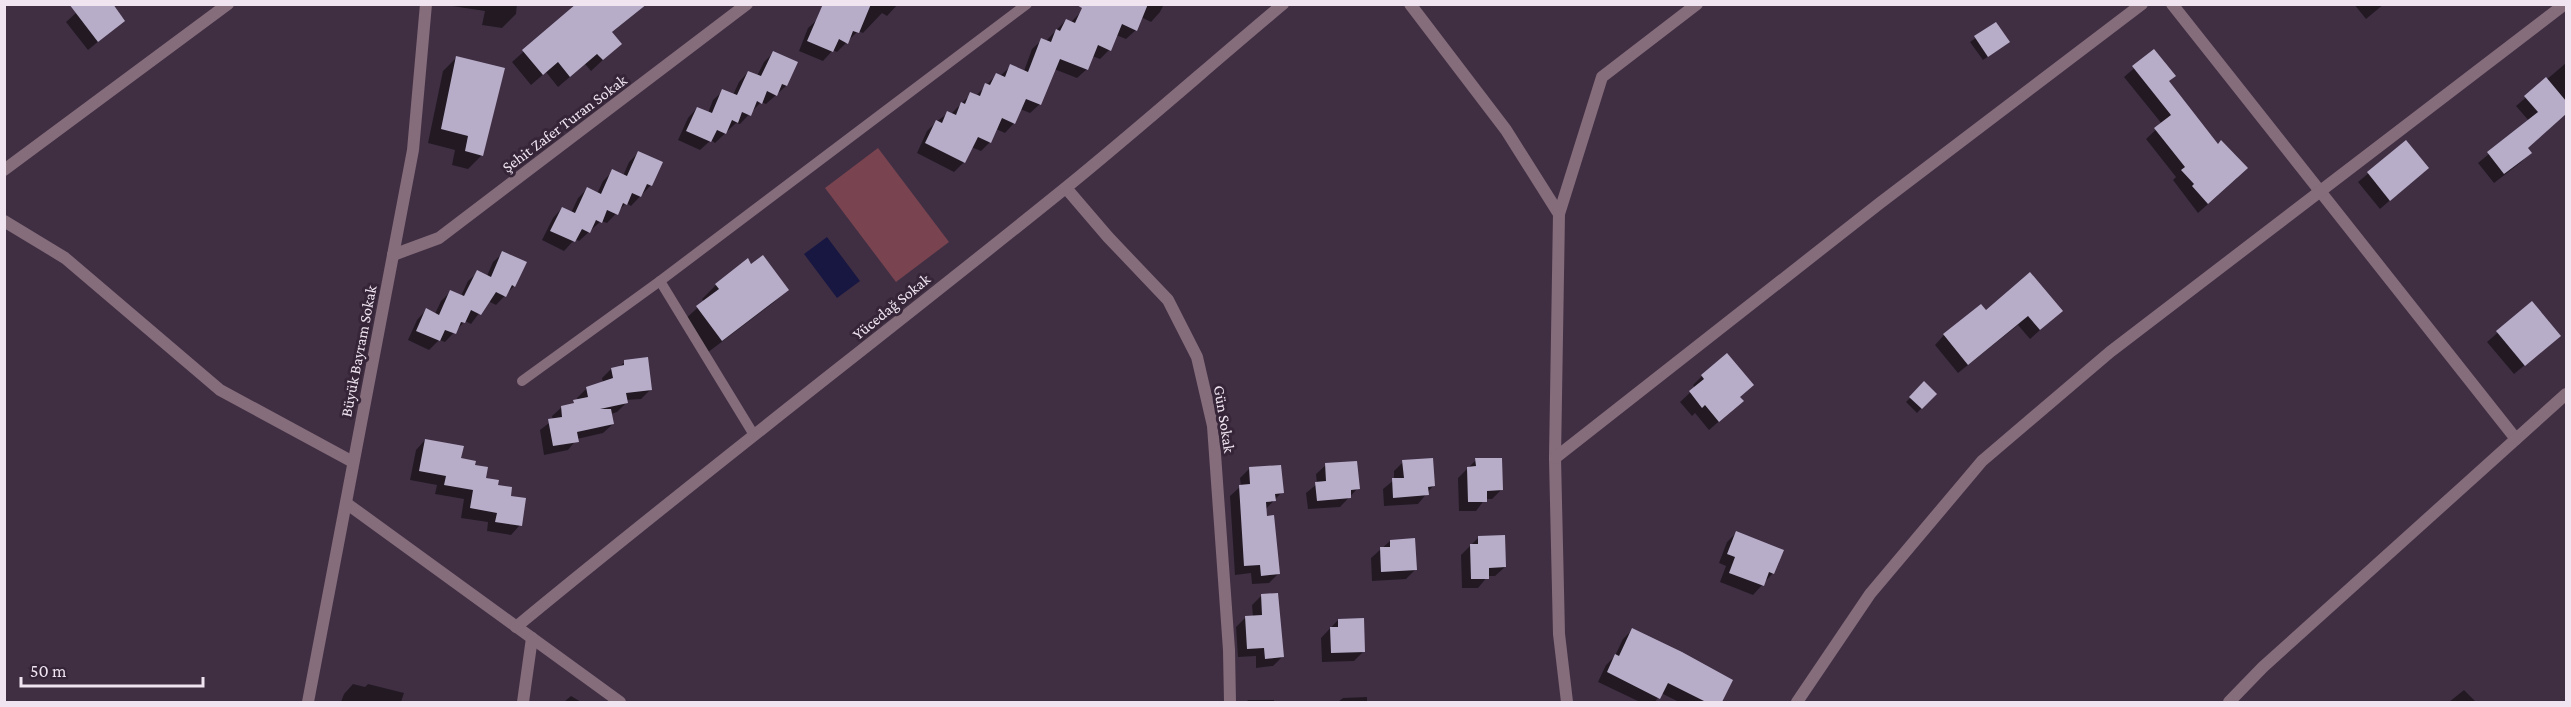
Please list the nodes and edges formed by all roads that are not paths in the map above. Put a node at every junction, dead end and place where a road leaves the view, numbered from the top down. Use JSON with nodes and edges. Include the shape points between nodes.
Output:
{"nodes":[{"id":1,"x":228,"y":4,"type":"edge"},
{"id":2,"x":426,"y":4,"type":"edge"},
{"id":3,"x":747,"y":4,"type":"edge"},
{"id":4,"x":1027,"y":4,"type":"edge"},
{"id":5,"x":1283,"y":4,"type":"edge"},
{"id":6,"x":1410,"y":4,"type":"edge"},
{"id":7,"x":1697,"y":4,"type":"edge"},
{"id":8,"x":2142,"y":4,"type":"edge"},
{"id":9,"x":2172,"y":4,"type":"edge"},
{"id":10,"x":2565,"y":4,"type":"edge"},
{"id":11,"x":4,"y":170,"type":"edge"},
{"id":12,"x":1065,"y":188,"type":"junction"},
{"id":13,"x":2320,"y":190,"type":"junction"},
{"id":14,"x":1559,"y":214,"type":"junction"},
{"id":15,"x":4,"y":221,"type":"edge"},
{"id":16,"x":393,"y":255,"type":"junction"},
{"id":17,"x":660,"y":281,"type":"junction"},
{"id":18,"x":522,"y":381,"type":"dead end"},
{"id":19,"x":2566,"y":394,"type":"edge"},
{"id":20,"x":754,"y":435,"type":"junction"},
{"id":21,"x":2516,"y":439,"type":"junction"},
{"id":22,"x":1555,"y":458,"type":"junction"},
{"id":23,"x":354,"y":462,"type":"junction"},
{"id":24,"x":346,"y":503,"type":"junction"},
{"id":25,"x":516,"y":627,"type":"junction"},
{"id":26,"x":532,"y":638,"type":"junction"},
{"id":27,"x":308,"y":702,"type":"edge"},
{"id":28,"x":522,"y":702,"type":"edge"},
{"id":29,"x":620,"y":702,"type":"edge"},
{"id":30,"x":1230,"y":702,"type":"edge"},
{"id":31,"x":1567,"y":702,"type":"edge"},
{"id":32,"x":1797,"y":702,"type":"edge"},
{"id":33,"x":2229,"y":702,"type":"edge"}],
"edges":[{"from":1,"to":11,"type":"street"},
{"from":2,"to":16,"type":"street","name":"Büyük Bayram Sokak","via":[[412,150]]},
{"from":3,"to":16,"type":"street","name":"Şehit Zafer Turan Sokak","via":[[439,238]]},
{"from":4,"to":17,"type":"lane"},
{"from":5,"to":12,"type":"street","name":"Yücedağ Sokak"},
{"from":6,"to":14,"type":"street","via":[[1506,130]]},
{"from":7,"to":14,"type":"street","via":[[1602,77]]},
{"from":8,"to":22,"type":"street"},
{"from":9,"to":13,"type":"street"},
{"from":10,"to":13,"type":"street"},
{"from":12,"to":20,"type":"street","name":"Yücedağ Sokak"},
{"from":12,"to":30,"type":"street","name":"Gün Sokak","via":[[1167,300],[1197,357],[1213,426]]},
{"from":13,"to":21,"type":"street"},
{"from":13,"to":32,"type":"street","via":[[2110,352],[1982,461],[1870,594]]},
{"from":14,"to":22,"type":"street"},
{"from":15,"to":23,"type":"street","via":[[64,258],[220,390]]},
{"from":16,"to":23,"type":"street","name":"Büyük Bayram Sokak"},
{"from":17,"to":18,"type":"lane"},
{"from":17,"to":20,"type":"lane"},
{"from":19,"to":21,"type":"street"},
{"from":20,"to":25,"type":"street","name":"Yücedağ Sokak"},
{"from":21,"to":33,"type":"street"},
{"from":22,"to":31,"type":"street","via":[[1559,633]]},
{"from":23,"to":24,"type":"street","name":"Büyük Bayram Sokak"},
{"from":24,"to":25,"type":"street"},
{"from":24,"to":27,"type":"street","name":"Büyük Bayram Sokak"},
{"from":25,"to":26,"type":"street"},
{"from":26,"to":28,"type":"street"},
{"from":26,"to":29,"type":"street"}]}
